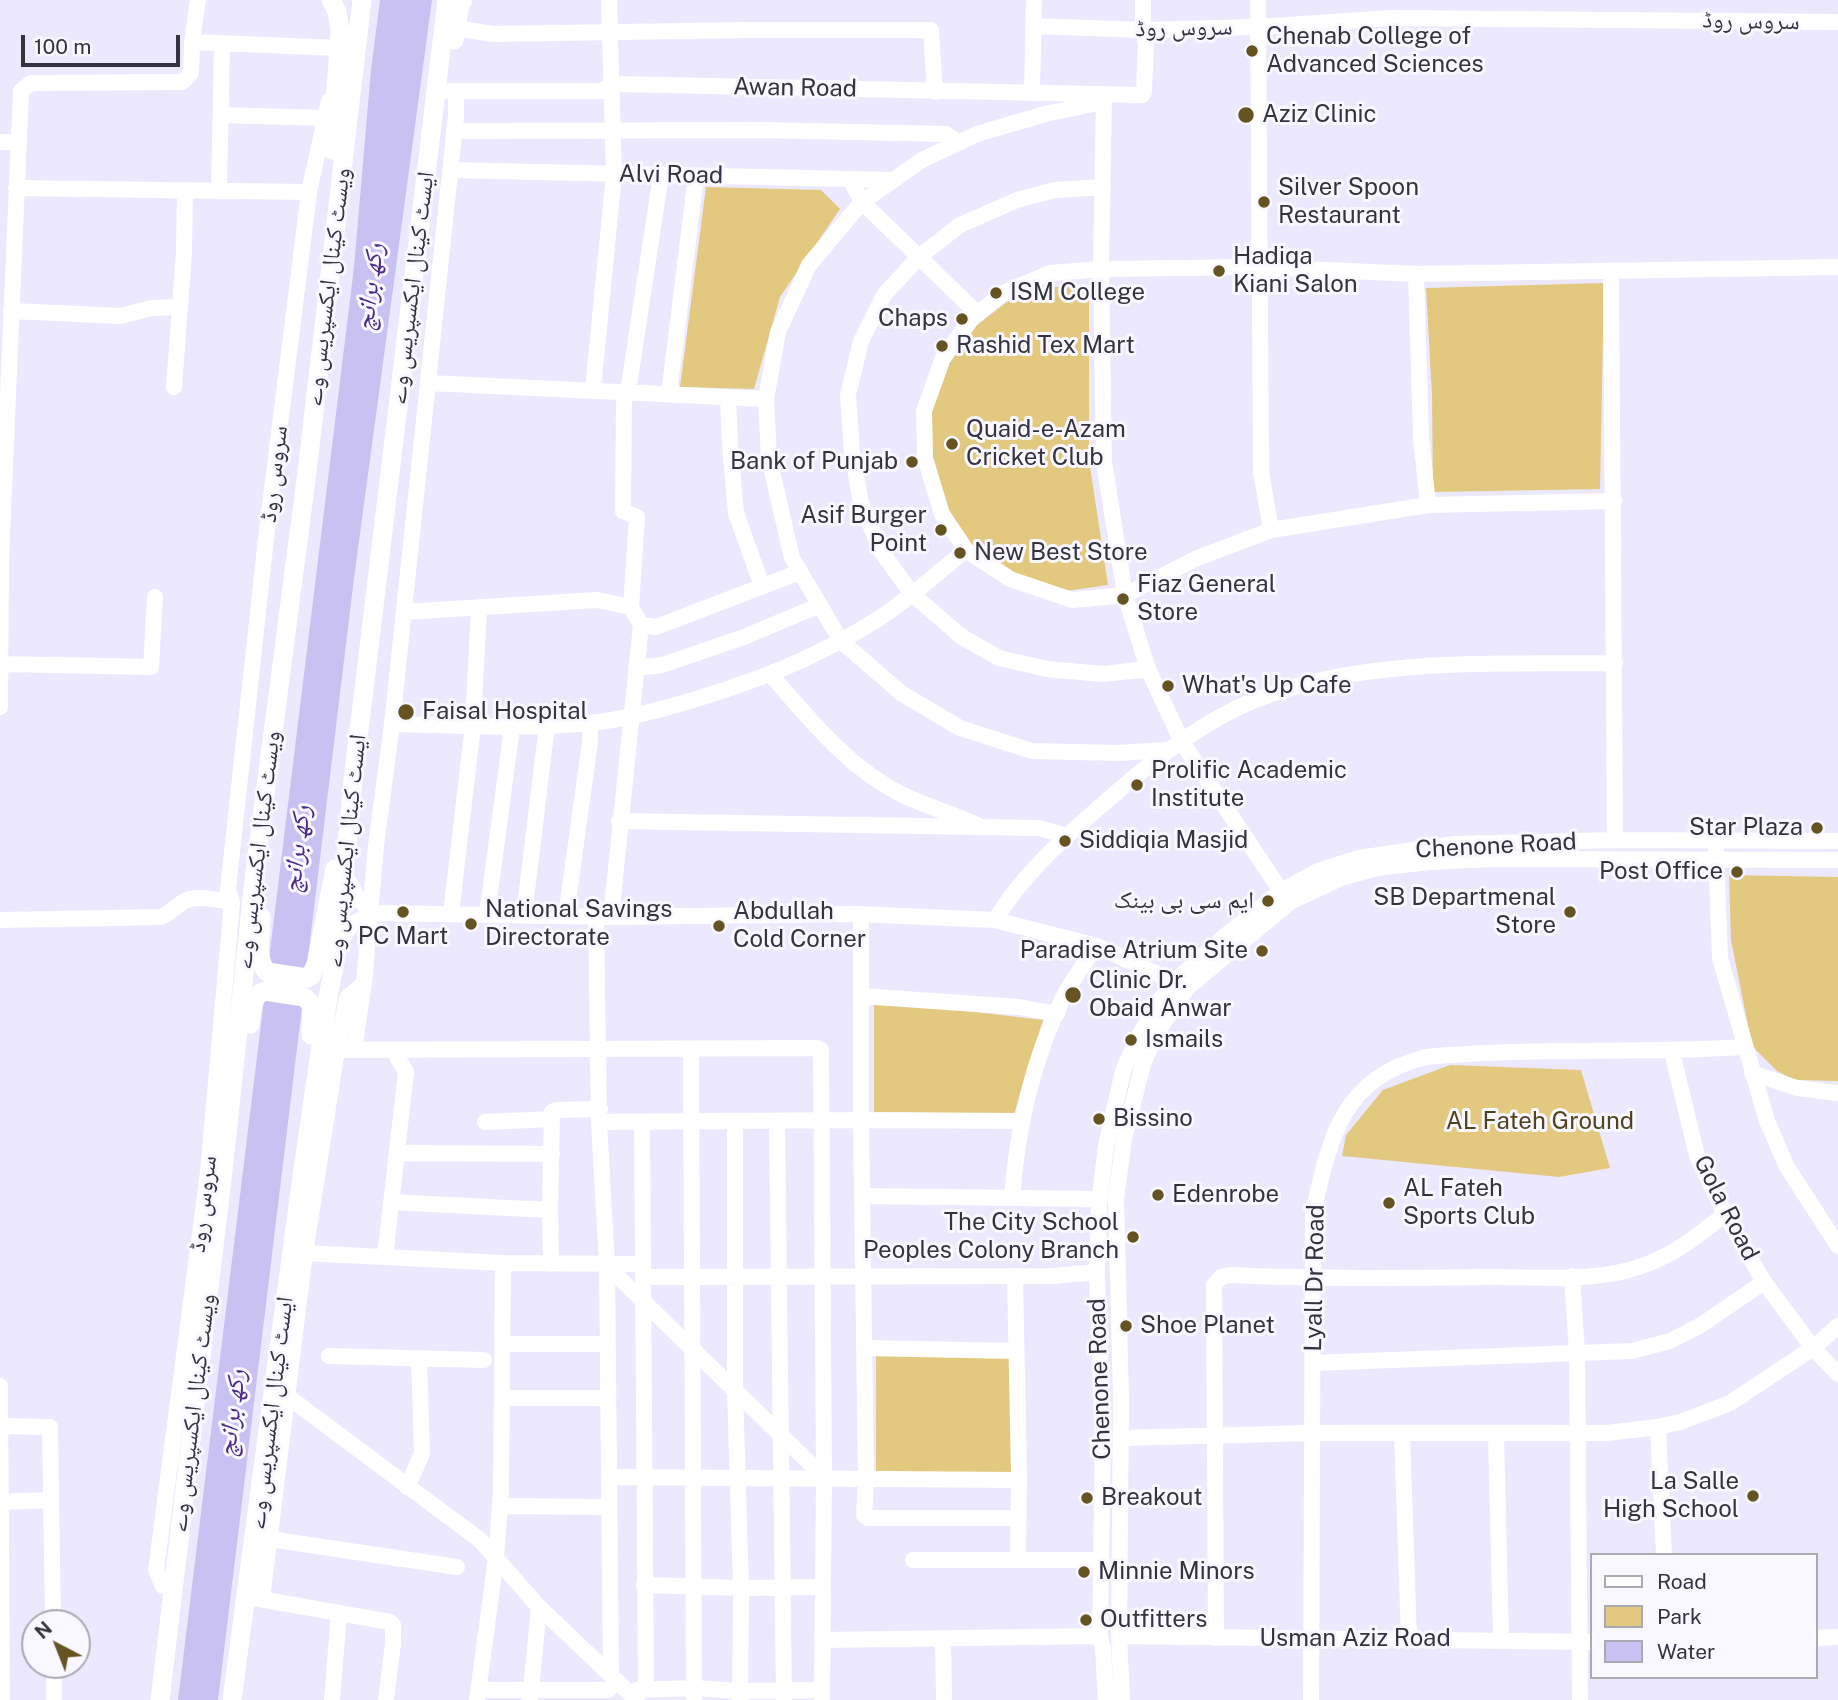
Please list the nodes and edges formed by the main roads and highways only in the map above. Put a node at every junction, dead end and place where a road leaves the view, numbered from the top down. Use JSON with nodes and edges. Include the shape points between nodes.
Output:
{"nodes":[{"id":1,"x":331,"y":0,"type":"edge"},
{"id":2,"x":362,"y":0,"type":"edge"},
{"id":3,"x":447,"y":0,"type":"edge"},
{"id":4,"x":463,"y":0,"type":"edge"},
{"id":5,"x":391,"y":467,"type":"junction"},
{"id":6,"x":307,"y":472,"type":"junction"},
{"id":7,"x":268,"y":762,"type":"junction"},
{"id":8,"x":353,"y":780,"type":"junction"},
{"id":9,"x":266,"y":981,"type":"junction"},
{"id":10,"x":306,"y":987,"type":"junction"},
{"id":11,"x":224,"y":1162,"type":"junction"},
{"id":12,"x":302,"y":1176,"type":"junction"},
{"id":13,"x":183,"y":1495,"type":"junction"},
{"id":14,"x":254,"y":1598,"type":"junction"},
{"id":15,"x":149,"y":1700,"type":"edge"},
{"id":16,"x":160,"y":1700,"type":"edge"},
{"id":17,"x":232,"y":1700,"type":"edge"},
{"id":18,"x":241,"y":1700,"type":"edge"}],
"edges":[{"from":1,"to":6,"type":"main road","via":[[337,12],[340,48]]},
{"from":2,"to":6,"type":"main road","name":"ویسٹ کینال ایکسپریس وے"},
{"from":3,"to":5,"type":"main road","name":"ایسٹ کینال ایکسپریس وے"},
{"from":4,"to":5,"type":"main road","via":[[456,29],[446,164]]},
{"from":5,"to":8,"type":"main road","name":"ایسٹ کینال ایکسپریس وے"},
{"from":6,"to":7,"type":"main road","name":"ویسٹ کینال ایکسپریس وے"},
{"from":7,"to":9,"type":"main road","via":[[260,953]]},
{"from":7,"to":11,"type":"main road","name":"ویسٹ کینال ایکسپریس وے"},
{"from":8,"to":10,"type":"main road","via":[[316,964]]},
{"from":8,"to":12,"type":"main road","name":"ایسٹ کینال ایکسپریس وے","via":[[338,944]]},
{"from":9,"to":10,"type":"main road"},
{"from":9,"to":11,"type":"main road","via":[[254,1000]]},
{"from":10,"to":12,"type":"main road","via":[[312,1011]]},
{"from":11,"to":13,"type":"main road","name":"ویسٹ کینال ایکسپریس وے"},
{"from":12,"to":14,"type":"main road","name":"ایسٹ کینال ایکسپریس وے"},
{"from":13,"to":15,"type":"main road","via":[[163,1586]]},
{"from":13,"to":16,"type":"main road","name":"ویسٹ کینال ایکسپریس وے"},
{"from":14,"to":17,"type":"main road","name":"ایسٹ کینال ایکسپریس وے"},
{"from":14,"to":18,"type":"main road"}]}
